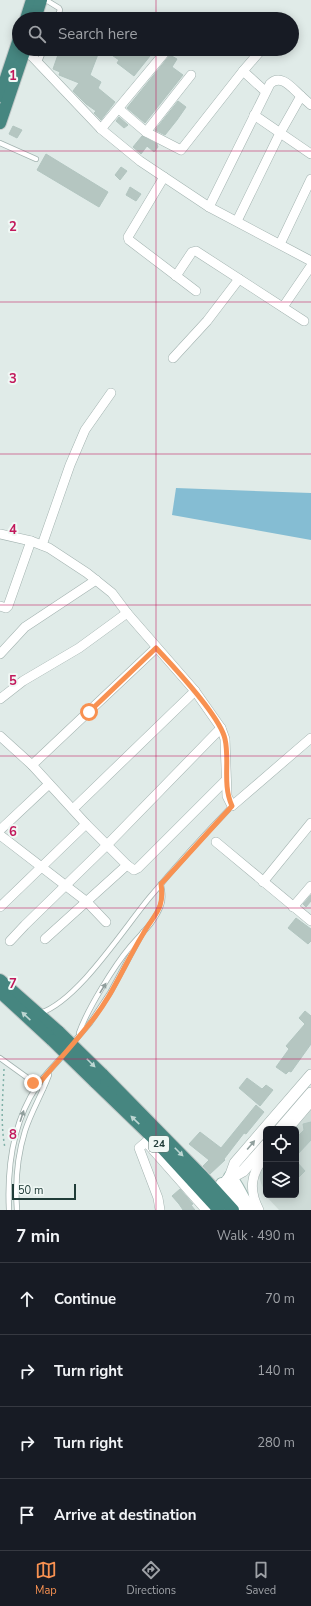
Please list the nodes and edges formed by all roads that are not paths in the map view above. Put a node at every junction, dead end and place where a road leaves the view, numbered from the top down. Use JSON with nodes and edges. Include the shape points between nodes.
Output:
{"nodes":[{"id":1,"x":32,"y":0,"type":"edge"},
{"id":2,"x":41,"y":0,"type":"edge"},
{"id":3,"x":46,"y":0,"type":"edge"},
{"id":4,"x":28,"y":12,"type":"edge"},
{"id":5,"x":37,"y":12,"type":"edge"},
{"id":6,"x":59,"y":12,"type":"edge"},
{"id":7,"x":13,"y":56,"type":"edge"},
{"id":8,"x":23,"y":56,"type":"edge"},
{"id":9,"x":33,"y":56,"type":"edge"},
{"id":10,"x":41,"y":56,"type":"edge"},
{"id":11,"x":162,"y":56,"type":"edge"},
{"id":12,"x":256,"y":56,"type":"edge"},
{"id":13,"x":39,"y":62,"type":"junction"},
{"id":14,"x":243,"y":71,"type":"junction"},
{"id":15,"x":191,"y":75,"type":"dead end"},
{"id":16,"x":265,"y":91,"type":"junction"},
{"id":17,"x":0,"y":96,"type":"edge"},
{"id":18,"x":301,"y":96,"type":"junction"},
{"id":19,"x":311,"y":105,"type":"edge"},
{"id":20,"x":119,"y":110,"type":"junction"},
{"id":21,"x":254,"y":115,"type":"junction"},
{"id":22,"x":0,"y":123,"type":"edge"},
{"id":23,"x":101,"y":129,"type":"junction"},
{"id":24,"x":146,"y":132,"type":"junction"},
{"id":25,"x":280,"y":133,"type":"junction"},
{"id":26,"x":0,"y":143,"type":"edge"},
{"id":27,"x":311,"y":154,"type":"edge"},
{"id":28,"x":36,"y":159,"type":"dead end"},
{"id":29,"x":164,"y":177,"type":"junction"},
{"id":30,"x":311,"y":179,"type":"edge"},
{"id":31,"x":209,"y":207,"type":"junction"},
{"id":32,"x":237,"y":221,"type":"junction"},
{"id":33,"x":280,"y":244,"type":"junction"},
{"id":34,"x":311,"y":261,"type":"edge"},
{"id":35,"x":311,"y":266,"type":"edge"},
{"id":36,"x":176,"y":276,"type":"junction"},
{"id":37,"x":239,"y":278,"type":"junction"},
{"id":38,"x":196,"y":291,"type":"dead end"},
{"id":39,"x":283,"y":308,"type":"junction"},
{"id":40,"x":304,"y":321,"type":"dead end"},
{"id":41,"x":173,"y":358,"type":"dead end"},
{"id":42,"x":110,"y":393,"type":"dead end"},
{"id":43,"x":0,"y":534,"type":"edge"},
{"id":44,"x":31,"y":541,"type":"junction"},
{"id":45,"x":42,"y":545,"type":"junction"},
{"id":46,"x":96,"y":580,"type":"junction"},
{"id":47,"x":0,"y":606,"type":"edge"},
{"id":48,"x":127,"y":613,"type":"junction"},
{"id":49,"x":156,"y":648,"type":"junction"},
{"id":50,"x":0,"y":654,"type":"edge"},
{"id":51,"x":195,"y":692,"type":"junction"},
{"id":52,"x":0,"y":699,"type":"edge"},
{"id":53,"x":221,"y":728,"type":"junction"},
{"id":54,"x":0,"y":736,"type":"edge"},
{"id":55,"x":311,"y":738,"type":"edge"},
{"id":56,"x":32,"y":765,"type":"junction"},
{"id":57,"x":226,"y":780,"type":"junction"},
{"id":58,"x":49,"y":784,"type":"junction"},
{"id":59,"x":232,"y":806,"type":"junction"},
{"id":60,"x":72,"y":809,"type":"junction"},
{"id":61,"x":311,"y":823,"type":"edge"},
{"id":62,"x":86,"y":824,"type":"junction"},
{"id":63,"x":0,"y":830,"type":"edge"},
{"id":64,"x":0,"y":835,"type":"edge"},
{"id":65,"x":216,"y":842,"type":"dead end"},
{"id":66,"x":107,"y":845,"type":"junction"},
{"id":67,"x":127,"y":865,"type":"junction"},
{"id":68,"x":42,"y":866,"type":"junction"},
{"id":69,"x":263,"y":882,"type":"junction"},
{"id":70,"x":161,"y":884,"type":"junction"},
{"id":71,"x":67,"y":885,"type":"junction"},
{"id":72,"x":311,"y":886,"type":"edge"},
{"id":73,"x":87,"y":902,"type":"junction"},
{"id":74,"x":0,"y":907,"type":"edge"},
{"id":75,"x":294,"y":907,"type":"junction"},
{"id":76,"x":311,"y":921,"type":"edge"},
{"id":77,"x":106,"y":922,"type":"dead end"},
{"id":78,"x":143,"y":932,"type":"junction"},
{"id":79,"x":46,"y":939,"type":"dead end"},
{"id":80,"x":10,"y":941,"type":"dead end"},
{"id":81,"x":0,"y":980,"type":"edge"},
{"id":82,"x":0,"y":992,"type":"edge"},
{"id":83,"x":39,"y":1013,"type":"junction"},
{"id":84,"x":79,"y":1035,"type":"junction"},
{"id":85,"x":56,"y":1036,"type":"junction"},
{"id":86,"x":0,"y":1058,"type":"edge"},
{"id":87,"x":50,"y":1071,"type":"junction"},
{"id":88,"x":311,"y":1075,"type":"edge"},
{"id":89,"x":99,"y":1078,"type":"junction"},
{"id":90,"x":37,"y":1086,"type":"junction"},
{"id":91,"x":43,"y":1089,"type":"junction"},
{"id":92,"x":311,"y":1093,"type":"edge"},
{"id":93,"x":311,"y":1102,"type":"edge"},
{"id":94,"x":283,"y":1126,"type":"edge"},
{"id":95,"x":291,"y":1126,"type":"edge"},
{"id":96,"x":150,"y":1140,"type":"junction"},
{"id":97,"x":263,"y":1148,"type":"edge"},
{"id":98,"x":263,"y":1159,"type":"edge"},
{"id":99,"x":223,"y":1184,"type":"junction"},
{"id":100,"x":9,"y":1210,"type":"edge"},
{"id":101,"x":17,"y":1210,"type":"edge"},
{"id":102,"x":160,"y":1210,"type":"edge"},
{"id":103,"x":206,"y":1210,"type":"edge"},
{"id":104,"x":219,"y":1210,"type":"edge"},
{"id":105,"x":233,"y":1210,"type":"edge"},
{"id":106,"x":243,"y":1210,"type":"edge"},
{"id":107,"x":258,"y":1210,"type":"edge"}],
"edges":[{"from":1,"to":4,"type":"highway"},
{"from":2,"to":5,"type":"highway"},
{"from":3,"to":6,"type":"lane","via":[[59,8]]},
{"from":7,"to":17,"type":"highway"},
{"from":8,"to":22,"type":"highway"},
{"from":9,"to":13,"type":"street"},
{"from":10,"to":13,"type":"lane"},
{"from":11,"to":20,"type":"street"},
{"from":12,"to":14,"type":"street"},
{"from":13,"to":23,"type":"street"},
{"from":14,"to":16,"type":"street"},
{"from":14,"to":24,"type":"street","via":[[184,149],[178,149]]},
{"from":15,"to":24,"type":"street"},
{"from":16,"to":18,"type":"street","via":[[271,82],[278,79],[283,80]]},
{"from":16,"to":21,"type":"street"},
{"from":18,"to":19,"type":"street"},
{"from":18,"to":25,"type":"street"},
{"from":20,"to":23,"type":"street"},
{"from":20,"to":24,"type":"street"},
{"from":21,"to":25,"type":"street"},
{"from":21,"to":31,"type":"street"},
{"from":23,"to":29,"type":"street"},
{"from":25,"to":27,"type":"street"},
{"from":25,"to":32,"type":"street"},
{"from":26,"to":28,"type":"lane"},
{"from":29,"to":31,"type":"street"},
{"from":29,"to":36,"type":"street","via":[[128,237]]},
{"from":30,"to":33,"type":"street"},
{"from":31,"to":32,"type":"street"},
{"from":32,"to":33,"type":"street"},
{"from":33,"to":34,"type":"street"},
{"from":35,"to":39,"type":"street"},
{"from":36,"to":37,"type":"street","via":[[194,251]]},
{"from":36,"to":38,"type":"street"},
{"from":37,"to":39,"type":"street"},
{"from":37,"to":41,"type":"street","via":[[207,321]]},
{"from":39,"to":40,"type":"street"},
{"from":42,"to":45,"type":"street","via":[[83,434]]},
{"from":43,"to":44,"type":"street"},
{"from":44,"to":45,"type":"street"},
{"from":44,"to":47,"type":"street","via":[[8,606]]},
{"from":45,"to":46,"type":"street"},
{"from":46,"to":48,"type":"street","via":[[112,593]]},
{"from":46,"to":50,"type":"street","via":[[25,627]]},
{"from":48,"to":49,"type":"street"},
{"from":48,"to":52,"type":"street","via":[[79,648],[23,681]]},
{"from":49,"to":51,"type":"street"},
{"from":49,"to":56,"type":"street"},
{"from":51,"to":53,"type":"street"},
{"from":51,"to":60,"type":"street"},
{"from":53,"to":57,"type":"street","via":[[225,739]]},
{"from":53,"to":66,"type":"street"},
{"from":54,"to":56,"type":"street"},
{"from":55,"to":59,"type":"street"},
{"from":56,"to":58,"type":"street"},
{"from":57,"to":59,"type":"street","via":[[227,796]]},
{"from":57,"to":67,"type":"street","via":[[138,868],[134,870]]},
{"from":58,"to":60,"type":"street"},
{"from":58,"to":63,"type":"street"},
{"from":59,"to":70,"type":"lane"},
{"from":60,"to":62,"type":"street"},
{"from":61,"to":69,"type":"street"},
{"from":62,"to":66,"type":"street"},
{"from":62,"to":68,"type":"street"},
{"from":64,"to":68,"type":"street"},
{"from":65,"to":69,"type":"street"},
{"from":66,"to":67,"type":"street"},
{"from":66,"to":71,"type":"street"},
{"from":67,"to":73,"type":"street"},
{"from":68,"to":71,"type":"street"},
{"from":68,"to":74,"type":"street"},
{"from":69,"to":75,"type":"street"},
{"from":70,"to":78,"type":"lane","via":[[162,904]]},
{"from":70,"to":83,"type":"lane","via":[[78,986],[58,1005]]},
{"from":71,"to":73,"type":"street"},
{"from":71,"to":80,"type":"street"},
{"from":72,"to":75,"type":"street"},
{"from":73,"to":77,"type":"street"},
{"from":73,"to":79,"type":"street"},
{"from":75,"to":76,"type":"street"},
{"from":78,"to":84,"type":"lane","via":[[110,993]]},
{"from":84,"to":78,"type":"lane","one_way":true,"via":[[103,988],[129,948]]},
{"from":81,"to":83,"type":"highway","number":"24"},
{"from":85,"to":82,"type":"highway","number":"24","one_way":true},
{"from":83,"to":85,"type":"highway","number":"24"},
{"from":84,"to":87,"type":"lane"},
{"from":85,"to":89,"type":"highway","number":"24","bridge":true},
{"from":86,"to":90,"type":"lane"},
{"from":87,"to":90,"type":"lane"},
{"from":87,"to":91,"type":"lane"},
{"from":99,"to":88,"type":"street","one_way":true,"via":[[235,1163]]},
{"from":96,"to":89,"type":"highway","number":"24","one_way":true},
{"from":89,"to":99,"type":"highway","number":"24","one_way":true},
{"from":90,"to":91,"type":"lane"},
{"from":100,"to":90,"type":"lane","one_way":true,"via":[[12,1148],[24,1110]]},
{"from":91,"to":101,"type":"lane","via":[[25,1130],[20,1149],[16,1181]]},
{"from":92,"to":94,"type":"street"},
{"from":93,"to":95,"type":"street"},
{"from":96,"to":102,"type":"street","via":[[139,1148]]},
{"from":96,"to":103,"type":"street"},
{"from":96,"to":104,"type":"highway","number":"24"},
{"from":97,"to":99,"type":"street","via":[[243,1171]]},
{"from":98,"to":107,"type":"street","via":[[252,1182],[251,1191]]},
{"from":99,"to":105,"type":"highway","number":"24"},
{"from":99,"to":106,"type":"main road"},
{"from":99,"to":107,"type":"main road","via":[[237,1185],[244,1202]]}]}
